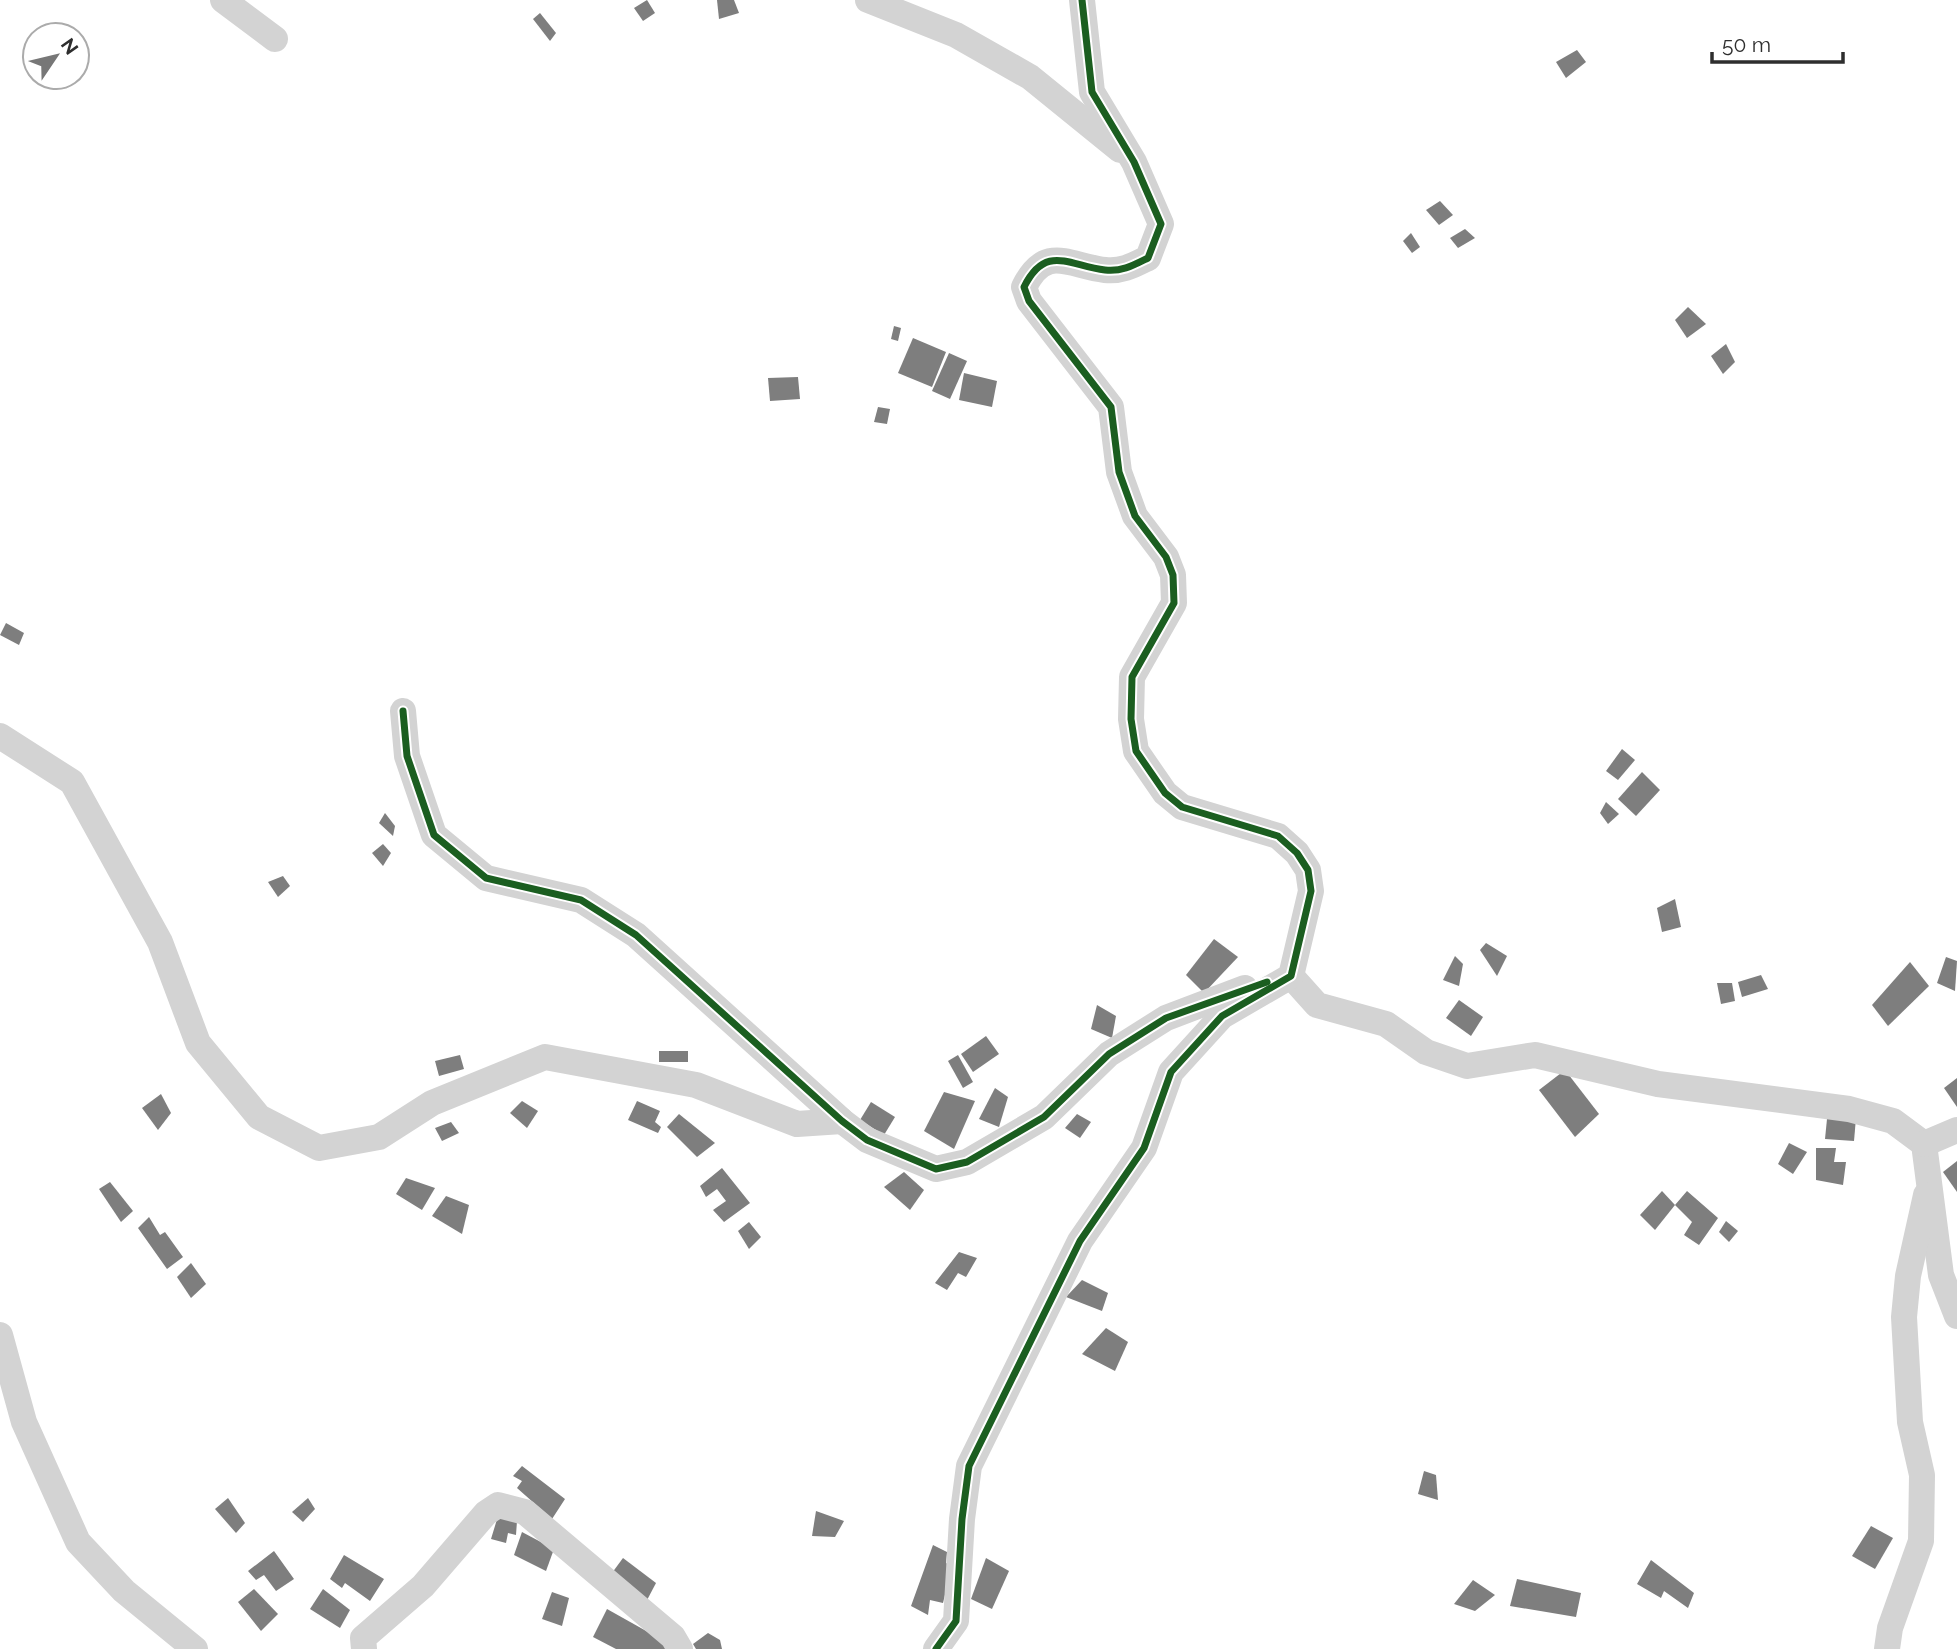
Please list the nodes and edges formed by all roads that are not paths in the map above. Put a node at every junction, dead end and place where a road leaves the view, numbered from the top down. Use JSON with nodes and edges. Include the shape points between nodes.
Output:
{"nodes":[{"id":1,"x":223,"y":0,"type":"edge"},
{"id":2,"x":867,"y":0,"type":"edge"},
{"id":3,"x":1082,"y":0,"type":"edge"},
{"id":4,"x":275,"y":39,"type":"dead end"},
{"id":5,"x":1135,"y":162,"type":"junction"},
{"id":6,"x":403,"y":711,"type":"dead end"},
{"id":7,"x":0,"y":736,"type":"edge"},
{"id":8,"x":1291,"y":976,"type":"junction"},
{"id":9,"x":842,"y":1121,"type":"junction"},
{"id":10,"x":1957,"y":1130,"type":"edge"},
{"id":11,"x":1924,"y":1144,"type":"junction"},
{"id":12,"x":1929,"y":1180,"type":"junction"},
{"id":13,"x":1957,"y":1316,"type":"edge"},
{"id":14,"x":0,"y":1335,"type":"edge"},
{"id":15,"x":195,"y":1649,"type":"edge"},
{"id":16,"x":364,"y":1649,"type":"edge"},
{"id":17,"x":680,"y":1649,"type":"edge"},
{"id":18,"x":936,"y":1649,"type":"edge"},
{"id":19,"x":1887,"y":1649,"type":"edge"}],
"edges":[{"from":1,"to":4,"type":"street"},
{"from":2,"to":5,"type":"street","via":[[956,35],[1030,77]]},
{"from":3,"to":5,"type":"street","via":[[1092,92]]},
{"from":5,"to":8,"type":"street","via":[[1161,224],[1148,258],[1115,270],[1062,259],[1044,262],[1024,287],[1111,407],[1119,472],[1135,516],[1166,557],[1173,575],[1174,603],[1132,677],[1136,751],[1148,773],[1182,807],[1278,836],[1297,853],[1308,870],[1311,891]]},
{"from":6,"to":9,"type":"street","via":[[407,756],[434,835],[486,878],[581,900],[636,935]]},
{"from":7,"to":9,"type":"street","via":[[72,782],[160,942],[198,1043],[259,1116],[319,1148],[379,1137],[432,1103],[545,1057],[696,1085],[797,1124]]},
{"from":8,"to":9,"type":"street","via":[[1166,1018],[1109,1054],[1044,1117],[967,1162],[936,1169],[867,1140]]},
{"from":8,"to":11,"type":"street","via":[[1317,1005],[1386,1024],[1426,1052],[1467,1066],[1535,1055],[1658,1084],[1849,1109],[1893,1121]]},
{"from":8,"to":18,"type":"street","via":[[1222,1016],[1171,1072],[1143,1148],[1080,1241],[969,1466],[956,1621]]},
{"from":10,"to":11,"type":"street"},
{"from":11,"to":12,"type":"street"},
{"from":12,"to":13,"type":"street","via":[[1941,1275]]},
{"from":12,"to":19,"type":"street","via":[[1904,1317],[1910,1422],[1922,1475],[1921,1541]]},
{"from":14,"to":15,"type":"street","via":[[24,1422],[78,1542],[124,1591]]},
{"from":16,"to":17,"type":"street","via":[[363,1638],[423,1586],[486,1513],[498,1506],[525,1512],[673,1637]]}]}
